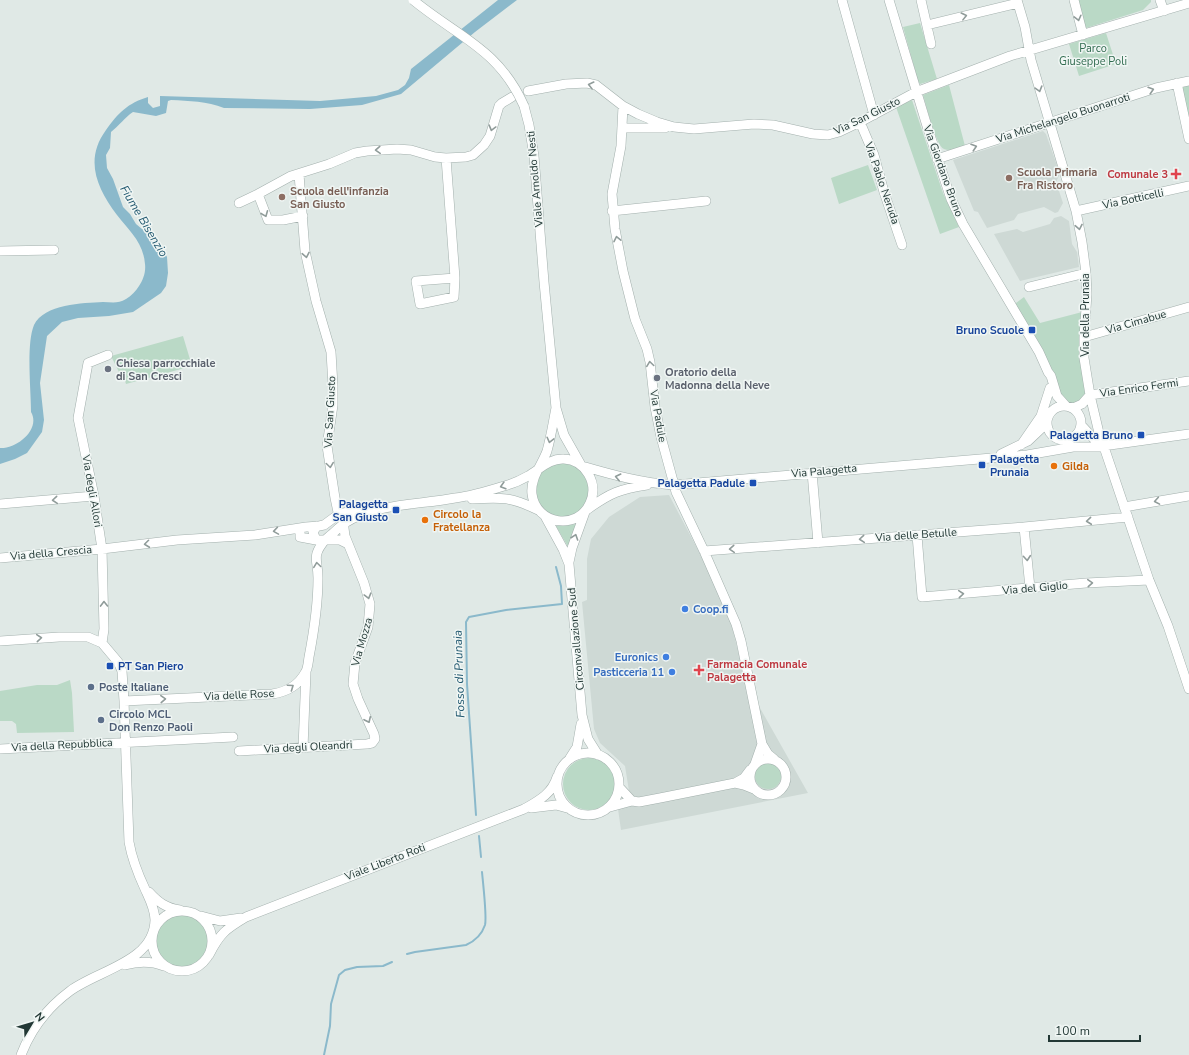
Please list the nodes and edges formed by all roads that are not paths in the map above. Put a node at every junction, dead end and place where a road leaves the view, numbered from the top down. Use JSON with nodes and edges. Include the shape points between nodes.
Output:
{"nodes":[{"id":1,"x":413,"y":0,"type":"edge"},
{"id":2,"x":842,"y":0,"type":"edge"},
{"id":3,"x":889,"y":0,"type":"edge"},
{"id":4,"x":921,"y":0,"type":"edge"},
{"id":5,"x":1074,"y":0,"type":"edge"},
{"id":6,"x":1160,"y":0,"type":"edge"},
{"id":7,"x":1017,"y":1,"type":"edge"},
{"id":8,"x":1189,"y":3,"type":"edge"},
{"id":9,"x":1164,"y":10,"type":"junction"},
{"id":10,"x":927,"y":26,"type":"junction"},
{"id":11,"x":1025,"y":30,"type":"junction"},
{"id":12,"x":1083,"y":35,"type":"junction"},
{"id":13,"x":931,"y":44,"type":"dead end"},
{"id":14,"x":1029,"y":51,"type":"junction"},
{"id":15,"x":1017,"y":54,"type":"junction"},
{"id":16,"x":1189,"y":81,"type":"edge"},
{"id":17,"x":1177,"y":83,"type":"junction"},
{"id":18,"x":528,"y":91,"type":"dead end"},
{"id":19,"x":916,"y":92,"type":"junction"},
{"id":20,"x":512,"y":97,"type":"dead end"},
{"id":21,"x":624,"y":106,"type":"junction"},
{"id":22,"x":874,"y":115,"type":"junction"},
{"id":23,"x":860,"y":122,"type":"junction"},
{"id":24,"x":1049,"y":123,"type":"junction"},
{"id":25,"x":674,"y":127,"type":"junction"},
{"id":26,"x":622,"y":128,"type":"junction"},
{"id":27,"x":1189,"y":139,"type":"edge"},
{"id":28,"x":446,"y":158,"type":"junction"},
{"id":29,"x":937,"y":159,"type":"junction"},
{"id":30,"x":299,"y":174,"type":"junction"},
{"id":31,"x":1189,"y":186,"type":"edge"},
{"id":32,"x":258,"y":194,"type":"junction"},
{"id":33,"x":706,"y":200,"type":"dead end"},
{"id":34,"x":239,"y":203,"type":"dead end"},
{"id":35,"x":612,"y":211,"type":"junction"},
{"id":36,"x":1076,"y":211,"type":"junction"},
{"id":37,"x":303,"y":216,"type":"junction"},
{"id":38,"x":902,"y":245,"type":"dead end"},
{"id":39,"x":54,"y":250,"type":"dead end"},
{"id":40,"x":0,"y":251,"type":"edge"},
{"id":41,"x":1086,"y":273,"type":"junction"},
{"id":42,"x":455,"y":278,"type":"junction"},
{"id":43,"x":1029,"y":287,"type":"dead end"},
{"id":44,"x":1189,"y":307,"type":"edge"},
{"id":45,"x":1084,"y":337,"type":"junction"},
{"id":46,"x":108,"y":355,"type":"dead end"},
{"id":47,"x":1048,"y":372,"type":"junction"},
{"id":48,"x":1189,"y":381,"type":"edge"},
{"id":49,"x":1050,"y":388,"type":"junction"},
{"id":50,"x":1090,"y":395,"type":"junction"},
{"id":51,"x":1069,"y":407,"type":"junction"},
{"id":52,"x":556,"y":408,"type":"junction"},
{"id":53,"x":1052,"y":411,"type":"junction"},
{"id":54,"x":1047,"y":423,"type":"junction"},
{"id":55,"x":1081,"y":425,"type":"junction"},
{"id":56,"x":1099,"y":433,"type":"dead end"},
{"id":57,"x":1189,"y":434,"type":"edge"},
{"id":58,"x":1067,"y":440,"type":"junction"},
{"id":59,"x":1021,"y":445,"type":"junction"},
{"id":60,"x":1105,"y":446,"type":"junction"},
{"id":61,"x":1044,"y":452,"type":"junction"},
{"id":62,"x":993,"y":457,"type":"junction"},
{"id":63,"x":581,"y":466,"type":"junction"},
{"id":64,"x":538,"y":470,"type":"junction"},
{"id":65,"x":812,"y":472,"type":"junction"},
{"id":66,"x":655,"y":484,"type":"junction"},
{"id":67,"x":674,"y":485,"type":"junction"},
{"id":68,"x":94,"y":496,"type":"junction"},
{"id":69,"x":1189,"y":496,"type":"edge"},
{"id":70,"x":456,"y":498,"type":"junction"},
{"id":71,"x":0,"y":504,"type":"edge"},
{"id":72,"x":1124,"y":506,"type":"junction"},
{"id":73,"x":586,"y":510,"type":"junction"},
{"id":74,"x":370,"y":512,"type":"junction"},
{"id":75,"x":542,"y":513,"type":"junction"},
{"id":76,"x":339,"y":514,"type":"junction"},
{"id":77,"x":1128,"y":517,"type":"junction"},
{"id":78,"x":343,"y":524,"type":"junction"},
{"id":79,"x":317,"y":526,"type":"junction"},
{"id":80,"x":1024,"y":527,"type":"junction"},
{"id":81,"x":300,"y":528,"type":"junction"},
{"id":82,"x":917,"y":535,"type":"junction"},
{"id":83,"x":321,"y":539,"type":"junction"},
{"id":84,"x":818,"y":543,"type":"junction"},
{"id":85,"x":348,"y":544,"type":"junction"},
{"id":86,"x":102,"y":549,"type":"junction"},
{"id":87,"x":704,"y":551,"type":"junction"},
{"id":88,"x":0,"y":558,"type":"edge"},
{"id":89,"x":569,"y":564,"type":"junction"},
{"id":90,"x":1149,"y":580,"type":"junction"},
{"id":91,"x":1030,"y":588,"type":"junction"},
{"id":92,"x":0,"y":641,"type":"edge"},
{"id":93,"x":102,"y":643,"type":"junction"},
{"id":94,"x":306,"y":672,"type":"junction"},
{"id":95,"x":1189,"y":689,"type":"edge"},
{"id":96,"x":124,"y":701,"type":"junction"},
{"id":97,"x":582,"y":715,"type":"junction"},
{"id":98,"x":233,"y":737,"type":"dead end"},
{"id":99,"x":375,"y":739,"type":"joint"},
{"id":100,"x":125,"y":742,"type":"junction"},
{"id":101,"x":762,"y":744,"type":"junction"},
{"id":102,"x":0,"y":748,"type":"edge"},
{"id":103,"x":304,"y":748,"type":"junction"},
{"id":104,"x":239,"y":751,"type":"dead end"},
{"id":105,"x":598,"y":755,"type":"junction"},
{"id":106,"x":568,"y":760,"type":"junction"},
{"id":107,"x":774,"y":760,"type":"junction"},
{"id":108,"x":753,"y":766,"type":"junction"},
{"id":109,"x":557,"y":777,"type":"junction"},
{"id":110,"x":734,"y":783,"type":"junction"},
{"id":111,"x":619,"y":787,"type":"junction"},
{"id":112,"x":754,"y":789,"type":"junction"},
{"id":113,"x":632,"y":801,"type":"junction"},
{"id":114,"x":567,"y":808,"type":"junction"},
{"id":115,"x":609,"y":808,"type":"junction"},
{"id":116,"x":524,"y":809,"type":"junction"},
{"id":117,"x":140,"y":879,"type":"junction"},
{"id":118,"x":187,"y":911,"type":"junction"},
{"id":119,"x":246,"y":917,"type":"junction"},
{"id":120,"x":153,"y":932,"type":"junction"},
{"id":121,"x":209,"y":955,"type":"junction"},
{"id":122,"x":112,"y":968,"type":"junction"},
{"id":123,"x":170,"y":969,"type":"junction"},
{"id":124,"x":21,"y":1054,"type":"edge"}],
"edges":[{"from":1,"to":52,"type":"street","name":"Viale Arnoldo Nesti","bridge":true,"via":[[492,58],[511,81],[524,106],[530,125],[534,156]]},
{"from":2,"to":22,"type":"street"},
{"from":3,"to":19,"type":"street","name":"Via Giordano Bruno"},
{"from":4,"to":10,"type":"street"},
{"from":5,"to":12,"type":"street","one_way":true},
{"from":6,"to":9,"type":"street"},
{"from":10,"to":7,"type":"street","one_way":true},
{"from":7,"to":11,"type":"street","name":"Via della Prunaia"},
{"from":8,"to":9,"type":"street","name":"Via San Giusto"},
{"from":9,"to":12,"type":"street","name":"Via San Giusto"},
{"from":10,"to":13,"type":"street"},
{"from":11,"to":14,"type":"street","name":"Via della Prunaia"},
{"from":11,"to":15,"type":"street","via":[[1024,43]]},
{"from":12,"to":14,"type":"street","name":"Via San Giusto"},
{"from":14,"to":15,"type":"street","name":"Via San Giusto"},
{"from":14,"to":24,"type":"street","name":"Via della Prunaia","one_way":true},
{"from":15,"to":19,"type":"street","name":"Via San Giusto"},
{"from":16,"to":17,"type":"street","name":"Via Michelangelo Buonarroti"},
{"from":24,"to":17,"type":"street","name":"Via Michelangelo Buonarroti","one_way":true},
{"from":17,"to":27,"type":"street"},
{"from":21,"to":18,"type":"street","name":"Via San Giusto","one_way":true,"via":[[596,85],[587,83]]},
{"from":19,"to":22,"type":"street","name":"Via San Giusto"},
{"from":19,"to":29,"type":"street","name":"Via Giordano Bruno"},
{"from":20,"to":28,"type":"street","one_way":true,"via":[[499,106],[490,136],[477,152],[466,157]]},
{"from":21,"to":25,"type":"street","name":"Via San Giusto"},
{"from":21,"to":26,"type":"street","name":"Via Padule"},
{"from":22,"to":23,"type":"street","name":"Via San Giusto"},
{"from":23,"to":25,"type":"street","name":"Via San Giusto","via":[[828,135],[754,124],[694,130]]},
{"from":23,"to":38,"type":"street","name":"Via Pablo Neruda","via":[[874,155]]},
{"from":29,"to":24,"type":"street","name":"Via Michelangelo Buonarroti","one_way":true},
{"from":24,"to":36,"type":"street","name":"Via della Prunaia"},
{"from":25,"to":26,"type":"street","name":"Via San Giusto"},
{"from":26,"to":35,"type":"street","name":"Via Padule","via":[[612,194]]},
{"from":28,"to":30,"type":"street","one_way":true,"via":[[411,150],[367,151]]},
{"from":28,"to":42,"type":"street"},
{"from":29,"to":47,"type":"street","name":"Via Giordano Bruno","via":[[963,224],[1039,352]]},
{"from":30,"to":32,"type":"street","via":[[280,181]]},
{"from":30,"to":37,"type":"street","name":"Via San Giusto"},
{"from":31,"to":36,"type":"street","name":"Via Botticelli"},
{"from":32,"to":34,"type":"street"},
{"from":32,"to":37,"type":"street","one_way":true,"via":[[268,220]]},
{"from":33,"to":35,"type":"street"},
{"from":67,"to":35,"type":"street","name":"Via Padule","one_way":true,"via":[[660,437],[650,362],[635,319]]},
{"from":36,"to":41,"type":"street","name":"Via della Prunaia","one_way":true},
{"from":37,"to":76,"type":"street","name":"Via San Giusto","one_way":true,"via":[[305,251],[331,352],[333,405],[327,446]]},
{"from":39,"to":40,"type":"street"},
{"from":41,"to":43,"type":"street"},
{"from":41,"to":45,"type":"street","name":"Via della Prunaia"},
{"from":42,"to":42,"type":"street","via":[[454,298],[420,304],[416,281]]},
{"from":44,"to":45,"type":"street","name":"Via Cimabue"},
{"from":45,"to":50,"type":"street","name":"Via della Prunaia","via":[[1084,358]]},
{"from":46,"to":68,"type":"street","name":"Via degli Allori","via":[[88,363],[78,418]]},
{"from":47,"to":49,"type":"street","name":"Via Giordano Bruno"},
{"from":47,"to":51,"type":"street","name":"Via Giordano Bruno","via":[[1059,400]]},
{"from":48,"to":50,"type":"street","name":"Via Enrico Fermi"},
{"from":49,"to":53,"type":"street","name":"Via Giordano Bruno"},
{"from":49,"to":59,"type":"street","name":"Via Giordano Bruno","via":[[1041,416]]},
{"from":50,"to":51,"type":"street","via":[[1082,404]]},
{"from":50,"to":56,"type":"street","name":"Via della Prunaia"},
{"from":51,"to":53,"type":"street","via":[[1058,407]]},
{"from":51,"to":55,"type":"street","via":[[1080,416]]},
{"from":52,"to":63,"type":"street","name":"Viale Arnoldo Nesti","via":[[564,435]]},
{"from":52,"to":64,"type":"street","name":"Viale Arnoldo Nesti","one_way":true,"via":[[549,442]]},
{"from":53,"to":54,"type":"street","name":"Via Palagetta"},
{"from":54,"to":58,"type":"street","name":"Via Palagetta","via":[[1054,438]]},
{"from":54,"to":59,"type":"street","name":"Via Palagetta"},
{"from":55,"to":58,"type":"street","name":"Via Palagetta","via":[[1078,433]]},
{"from":55,"to":60,"type":"street"},
{"from":57,"to":60,"type":"street","name":"Via Palagetta"},
{"from":58,"to":60,"type":"street","name":"Via Palagetta"},
{"from":58,"to":61,"type":"street","name":"Via Palagetta"},
{"from":59,"to":62,"type":"street","name":"Via Palagetta"},
{"from":60,"to":61,"type":"street","name":"Via Palagetta","via":[[1079,446]]},
{"from":60,"to":72,"type":"street"},
{"from":61,"to":62,"type":"street","name":"Via Palagetta"},
{"from":62,"to":65,"type":"street","name":"Via Palagetta"},
{"from":63,"to":64,"type":"street","name":"Via Palagetta","via":[[569,460],[558,459]]},
{"from":66,"to":63,"type":"street","name":"Via Palagetta","one_way":true},
{"from":63,"to":73,"type":"street","via":[[590,476],[593,487],[592,498]]},
{"from":64,"to":70,"type":"street","name":"Via Palagetta","one_way":true,"via":[[506,486]]},
{"from":64,"to":75,"type":"street","via":[[532,490],[533,499]]},
{"from":65,"to":67,"type":"street","name":"Via Palagetta"},
{"from":65,"to":84,"type":"street"},
{"from":66,"to":67,"type":"street","name":"Via Palagetta"},
{"from":66,"to":73,"type":"street","name":"Via Palagetta","via":[[613,493]]},
{"from":67,"to":87,"type":"street","name":"Via Padule"},
{"from":68,"to":71,"type":"street","one_way":true},
{"from":68,"to":86,"type":"street","name":"Via degli Allori"},
{"from":69,"to":72,"type":"street","one_way":true},
{"from":70,"to":74,"type":"street","name":"Via Palagetta"},
{"from":70,"to":75,"type":"street","name":"Via Palagetta","via":[[506,498]]},
{"from":72,"to":77,"type":"street"},
{"from":73,"to":75,"type":"street","name":"Via Palagetta","via":[[576,518],[566,521],[552,520]]},
{"from":89,"to":73,"type":"street","name":"Circonvallazione Sud","one_way":true},
{"from":74,"to":76,"type":"street","name":"Via Palagetta"},
{"from":74,"to":78,"type":"street","name":"Via Palagetta"},
{"from":75,"to":89,"type":"street","name":"Circonvallazione Sud"},
{"from":76,"to":78,"type":"street","name":"Via San Giusto"},
{"from":76,"to":79,"type":"street"},
{"from":77,"to":80,"type":"street","name":"Via delle Betulle","one_way":true},
{"from":77,"to":90,"type":"street"},
{"from":78,"to":83,"type":"street"},
{"from":78,"to":85,"type":"street","name":"Via Mozza"},
{"from":79,"to":81,"type":"street"},
{"from":79,"to":83,"type":"street","via":[[313,532]]},
{"from":80,"to":82,"type":"street","name":"Via delle Betulle"},
{"from":80,"to":91,"type":"street","one_way":true},
{"from":81,"to":83,"type":"street","via":[[300,537]]},
{"from":81,"to":86,"type":"street","one_way":true,"via":[[255,535],[177,540]]},
{"from":82,"to":84,"type":"street","name":"Via delle Betulle","one_way":true},
{"from":82,"to":91,"type":"street","name":"Via del Giglio","one_way":true,"via":[[922,597]]},
{"from":83,"to":85,"type":"street","via":[[340,540]]},
{"from":94,"to":83,"type":"street","one_way":true,"via":[[313,640],[318,576],[316,555]]},
{"from":84,"to":87,"type":"street","name":"Via delle Betulle","one_way":true},
{"from":85,"to":99,"type":"street","name":"Via Mozza","one_way":true,"via":[[367,593],[370,609],[368,627],[355,663],[353,684]]},
{"from":86,"to":88,"type":"street","name":"Via della Crescia"},
{"from":93,"to":86,"type":"street","name":"Via degli Allori","one_way":true},
{"from":87,"to":101,"type":"street","name":"Via Padule","via":[[736,624]]},
{"from":89,"to":97,"type":"street","name":"Circonvallazione Sud"},
{"from":91,"to":90,"type":"street","name":"Via del Giglio","one_way":true},
{"from":90,"to":95,"type":"street"},
{"from":92,"to":93,"type":"street","one_way":true,"via":[[76,636],[88,637]]},
{"from":93,"to":96,"type":"street","via":[[121,668]]},
{"from":96,"to":94,"type":"street","name":"Via delle Rose","one_way":true,"via":[[278,693],[292,687]]},
{"from":94,"to":103,"type":"street"},
{"from":96,"to":100,"type":"street"},
{"from":97,"to":105,"type":"street","name":"Circonvallazione Sud","via":[[588,739]]},
{"from":97,"to":106,"type":"street","name":"Circonvallazione Sud","via":[[577,747]]},
{"from":98,"to":100,"type":"street","name":"Via della Repubblica"},
{"from":99,"to":103,"type":"street","name":"Via degli Oleandri","via":[[367,744]]},
{"from":100,"to":102,"type":"street","name":"Via della Repubblica"},
{"from":100,"to":117,"type":"street","via":[[129,842]]},
{"from":101,"to":107,"type":"street"},
{"from":101,"to":108,"type":"street"},
{"from":103,"to":104,"type":"street","name":"Via degli Oleandri"},
{"from":105,"to":106,"type":"street","via":[[581,754]]},
{"from":105,"to":111,"type":"street","name":"Circonvallazione Sud","via":[[614,767]]},
{"from":106,"to":109,"type":"street","name":"Circonvallazione Sud"},
{"from":107,"to":108,"type":"street","via":[[764,758]]},
{"from":107,"to":112,"type":"street","via":[[779,762],[785,771],[783,787],[769,795]]},
{"from":108,"to":110,"type":"street","via":[[744,778]]},
{"from":108,"to":112,"type":"street","via":[[749,779]]},
{"from":109,"to":114,"type":"street","via":[[558,794]]},
{"from":109,"to":116,"type":"street","name":"Viale Liberto Roti","via":[[547,795]]},
{"from":110,"to":112,"type":"street"},
{"from":110,"to":113,"type":"street","via":[[639,802]]},
{"from":111,"to":113,"type":"street"},
{"from":111,"to":115,"type":"street","via":[[616,800]]},
{"from":113,"to":115,"type":"street"},
{"from":114,"to":115,"type":"street","via":[[574,813],[588,816]]},
{"from":114,"to":116,"type":"street","name":"Viale Liberto Roti","via":[[554,805]]},
{"from":116,"to":119,"type":"street","name":"Viale Liberto Roti"},
{"from":117,"to":118,"type":"street","via":[[159,903]]},
{"from":117,"to":120,"type":"street","via":[[154,912]]},
{"from":118,"to":119,"type":"street","name":"Viale Liberto Roti","via":[[220,921]]},
{"from":118,"to":120,"type":"street","name":"Viale Liberto Roti","via":[[172,912],[156,925]]},
{"from":118,"to":121,"type":"street","via":[[203,919],[208,925],[212,934]]},
{"from":119,"to":121,"type":"street","name":"Viale Liberto Roti","via":[[224,931]]},
{"from":120,"to":122,"type":"street","name":"Viale Liberto Roti","via":[[141,952]]},
{"from":120,"to":123,"type":"street","via":[[153,950],[157,958]]},
{"from":121,"to":123,"type":"street","name":"Viale Liberto Roti","via":[[198,967],[188,971]]},
{"from":122,"to":123,"type":"street","name":"Viale Liberto Roti","via":[[153,962]]},
{"from":122,"to":124,"type":"street","name":"Viale Liberto Roti","via":[[76,987],[54,1004],[35,1027]]}]}
